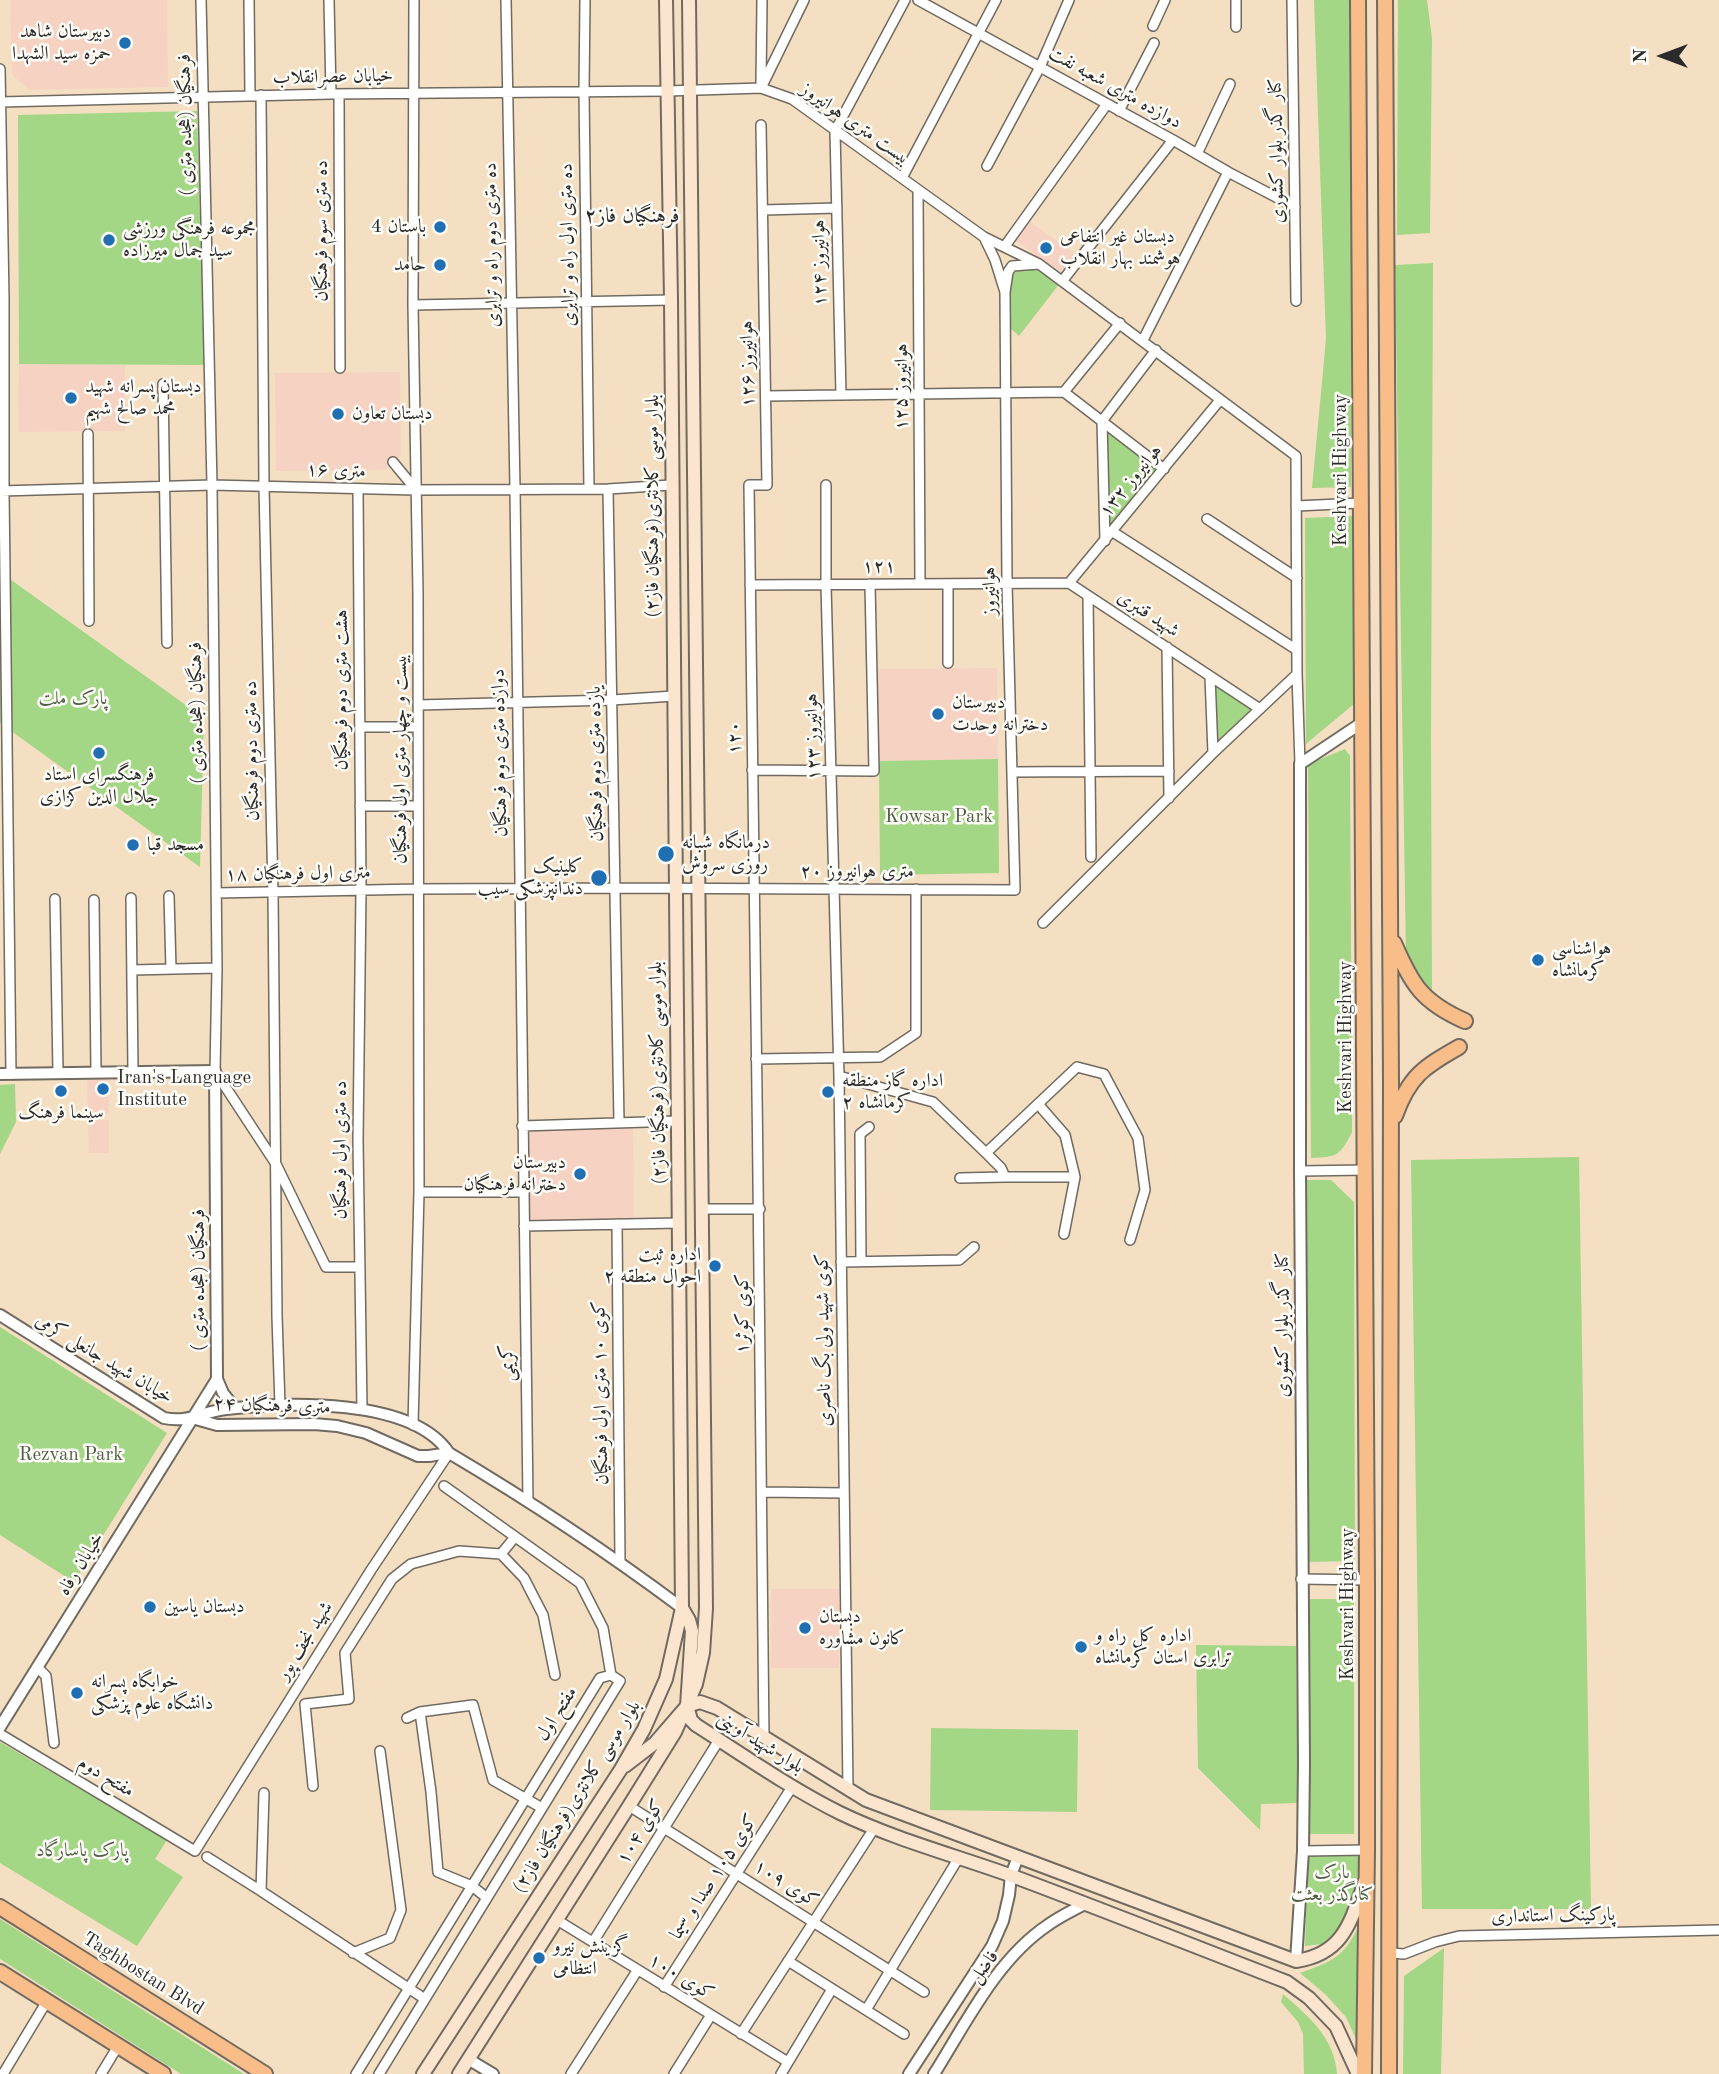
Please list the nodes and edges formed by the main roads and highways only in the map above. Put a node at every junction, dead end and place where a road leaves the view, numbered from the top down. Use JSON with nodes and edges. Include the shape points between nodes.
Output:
{"nodes":[{"id":1,"x":666,"y":0,"type":"edge"},
{"id":2,"x":689,"y":0,"type":"edge"},
{"id":3,"x":1358,"y":0,"type":"edge"},
{"id":4,"x":1385,"y":0,"type":"edge"},
{"id":5,"x":1390,"y":921,"type":"junction"},
{"id":6,"x":1365,"y":999,"type":"junction"},
{"id":7,"x":1391,"y":999,"type":"junction"},
{"id":8,"x":1465,"y":1021,"type":"dead end"},
{"id":9,"x":1459,"y":1046,"type":"dead end"},
{"id":10,"x":1365,"y":1078,"type":"junction"},
{"id":11,"x":1391,"y":1082,"type":"junction"},
{"id":12,"x":1391,"y":1131,"type":"junction"},
{"id":13,"x":682,"y":1608,"type":"junction"},
{"id":14,"x":687,"y":1706,"type":"junction"},
{"id":15,"x":621,"y":1769,"type":"junction"},
{"id":16,"x":1366,"y":1877,"type":"junction"},
{"id":17,"x":0,"y":1907,"type":"edge"},
{"id":18,"x":1296,"y":1961,"type":"junction"},
{"id":19,"x":0,"y":1972,"type":"edge"},
{"id":20,"x":1287,"y":1982,"type":"junction"},
{"id":21,"x":163,"y":2074,"type":"edge"},
{"id":22,"x":265,"y":2074,"type":"edge"},
{"id":23,"x":423,"y":2074,"type":"edge"},
{"id":24,"x":458,"y":2074,"type":"edge"},
{"id":25,"x":1358,"y":2074,"type":"edge"},
{"id":26,"x":1364,"y":2074,"type":"edge"},
{"id":27,"x":1389,"y":2074,"type":"edge"}],
"edges":[{"from":1,"to":13,"type":"main road","name":"بلوار موسی کلانتری(فرهنگیان فاز۲)"},
{"from":2,"to":14,"type":"main road","name":"بلوار موسی کلانتری(فرهنگیان فاز۲)","via":[[706,1608],[703,1653]]},
{"from":3,"to":6,"type":"main road","name":"Keshvari Highway"},
{"from":4,"to":5,"type":"main road"},
{"from":5,"to":7,"type":"main road"},
{"from":5,"to":8,"type":"main road","via":[[1394,943],[1422,995]]},
{"from":6,"to":7,"type":"main road","via":[[1375,1010]]},
{"from":6,"to":10,"type":"main road","name":"Keshvari Highway"},
{"from":7,"to":11,"type":"main road"},
{"from":9,"to":12,"type":"main road","via":[[1426,1067],[1410,1084]]},
{"from":10,"to":11,"type":"main road","via":[[1378,1070]]},
{"from":10,"to":16,"type":"main road","name":"Keshvari Highway"},
{"from":11,"to":12,"type":"main road"},
{"from":12,"to":27,"type":"main road"},
{"from":13,"to":14,"type":"main road","via":[[692,1631]]},
{"from":13,"to":15,"type":"main road","name":"بلوار موسی کلانتری(فرهنگیان فاز۲)","via":[[666,1679]]},
{"from":14,"to":15,"type":"main road","via":[[654,1743]]},
{"from":14,"to":18,"type":"main road","name":"بلوار شهید آوینی","via":[[700,1702],[717,1708],[866,1800]]},
{"from":14,"to":20,"type":"main road","name":"بلوار شهید آوینی","via":[[691,1720],[719,1740],[841,1814]]},
{"from":14,"to":24,"type":"main road","name":"بلوار موسی کلانتری(فرهنگیان فاز۲)","via":[[629,1807]]},
{"from":15,"to":23,"type":"main road","name":"بلوار موسی کلانتری(فرهنگیان فاز۲)"},
{"from":16,"to":18,"type":"main road","via":[[1342,1936],[1320,1955]]},
{"from":16,"to":26,"type":"main road","name":"Keshvari Highway"},
{"from":17,"to":22,"type":"main road","name":"Taghbostan Blvd"},
{"from":18,"to":20,"type":"main road"},
{"from":19,"to":21,"type":"main road"},
{"from":20,"to":25,"type":"main road","name":"بلوار شهید آوینی","via":[[1336,2026]]}]}
